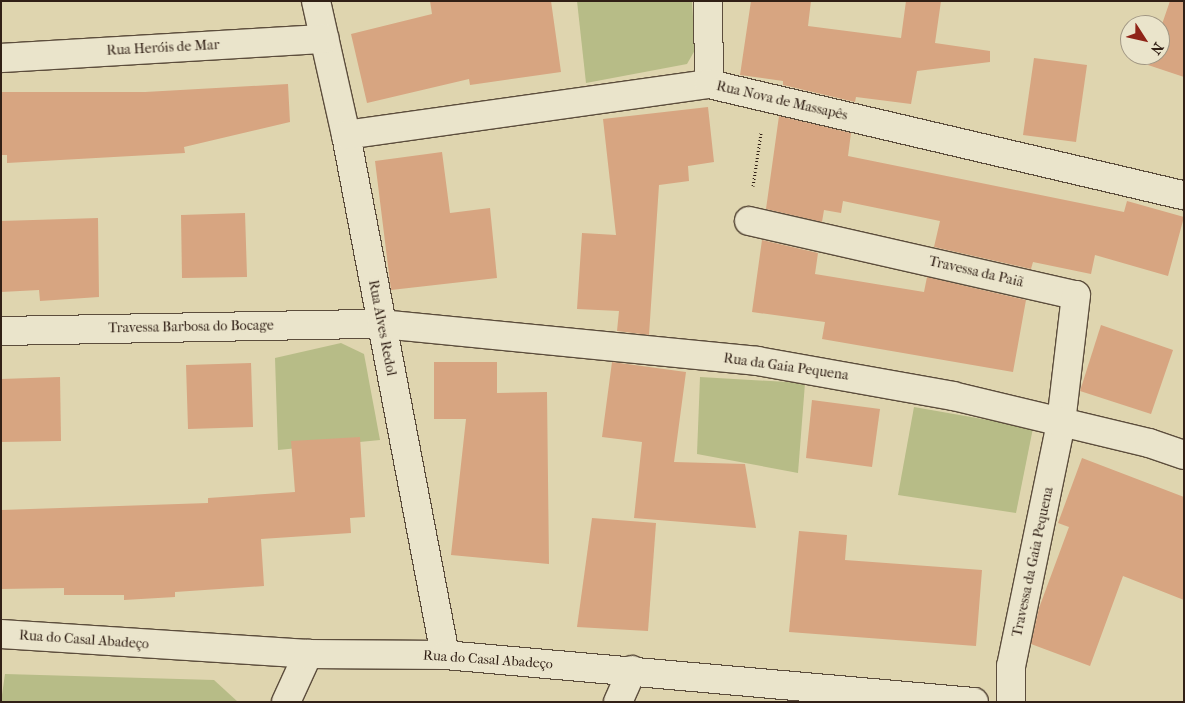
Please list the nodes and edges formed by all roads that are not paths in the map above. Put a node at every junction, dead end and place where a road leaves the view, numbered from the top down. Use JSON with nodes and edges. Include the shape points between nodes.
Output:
{"nodes":[{"id":1,"x":316,"y":1,"type":"edge"},
{"id":2,"x":708,"y":1,"type":"edge"},
{"id":3,"x":324,"y":39,"type":"junction"},
{"id":4,"x":1,"y":58,"type":"edge"},
{"id":5,"x":709,"y":84,"type":"junction"},
{"id":6,"x":346,"y":135,"type":"junction"},
{"id":7,"x":1184,"y":195,"type":"edge"},
{"id":8,"x":749,"y":221,"type":"road end"},
{"id":9,"x":381,"y":324,"type":"junction"},
{"id":10,"x":1,"y":331,"type":"edge"},
{"id":11,"x":1061,"y":423,"type":"junction"},
{"id":12,"x":1184,"y":455,"type":"edge"},
{"id":13,"x":1,"y":634,"type":"edge"},
{"id":14,"x":308,"y":654,"type":"junction"},
{"id":15,"x":444,"y":656,"type":"junction"},
{"id":16,"x":632,"y":670,"type":"junction"},
{"id":17,"x":958,"y":700,"type":"edge"},
{"id":18,"x":286,"y":702,"type":"edge"},
{"id":19,"x":618,"y":702,"type":"edge"},
{"id":20,"x":1011,"y":702,"type":"edge"}],
"edges":[{"from":1,"to":3,"type":"street","name":"Rua Alves Redol"},
{"from":2,"to":5,"type":"street"},
{"from":3,"to":4,"type":"street","name":"Rua Heróis de Mar"},
{"from":3,"to":6,"type":"street","name":"Rua Alves Redol"},
{"from":5,"to":6,"type":"street","name":"Rua Nova de Massapês"},
{"from":5,"to":7,"type":"street","name":"Rua Nova de Massapês"},
{"from":6,"to":9,"type":"street","name":"Rua Alves Redol"},
{"from":8,"to":11,"type":"street","name":"Travessa da Paiã","via":[[1076,295]]},
{"from":9,"to":10,"type":"street","name":"Travessa Barbosa do Bocage"},
{"from":9,"to":11,"type":"street","name":"Rua da Gaia Pequena","via":[[784,365],[953,396]]},
{"from":9,"to":15,"type":"street","name":"Rua Alves Redol"},
{"from":11,"to":12,"type":"street","name":"Rua da Gaia Pequena","via":[[1149,442]]},
{"from":11,"to":20,"type":"street","name":"Travessa da Gaia Pequena","via":[[1011,666]]},
{"from":13,"to":14,"type":"street","name":"Rua do Casal Abadeço"},
{"from":14,"to":15,"type":"street","name":"Rua do Casal Abadeço"},
{"from":14,"to":18,"type":"street"},
{"from":15,"to":16,"type":"street","name":"Rua do Casal Abadeço"},
{"from":16,"to":17,"type":"street","name":"Rua do Casal Abadeço"},
{"from":16,"to":19,"type":"street"}]}
